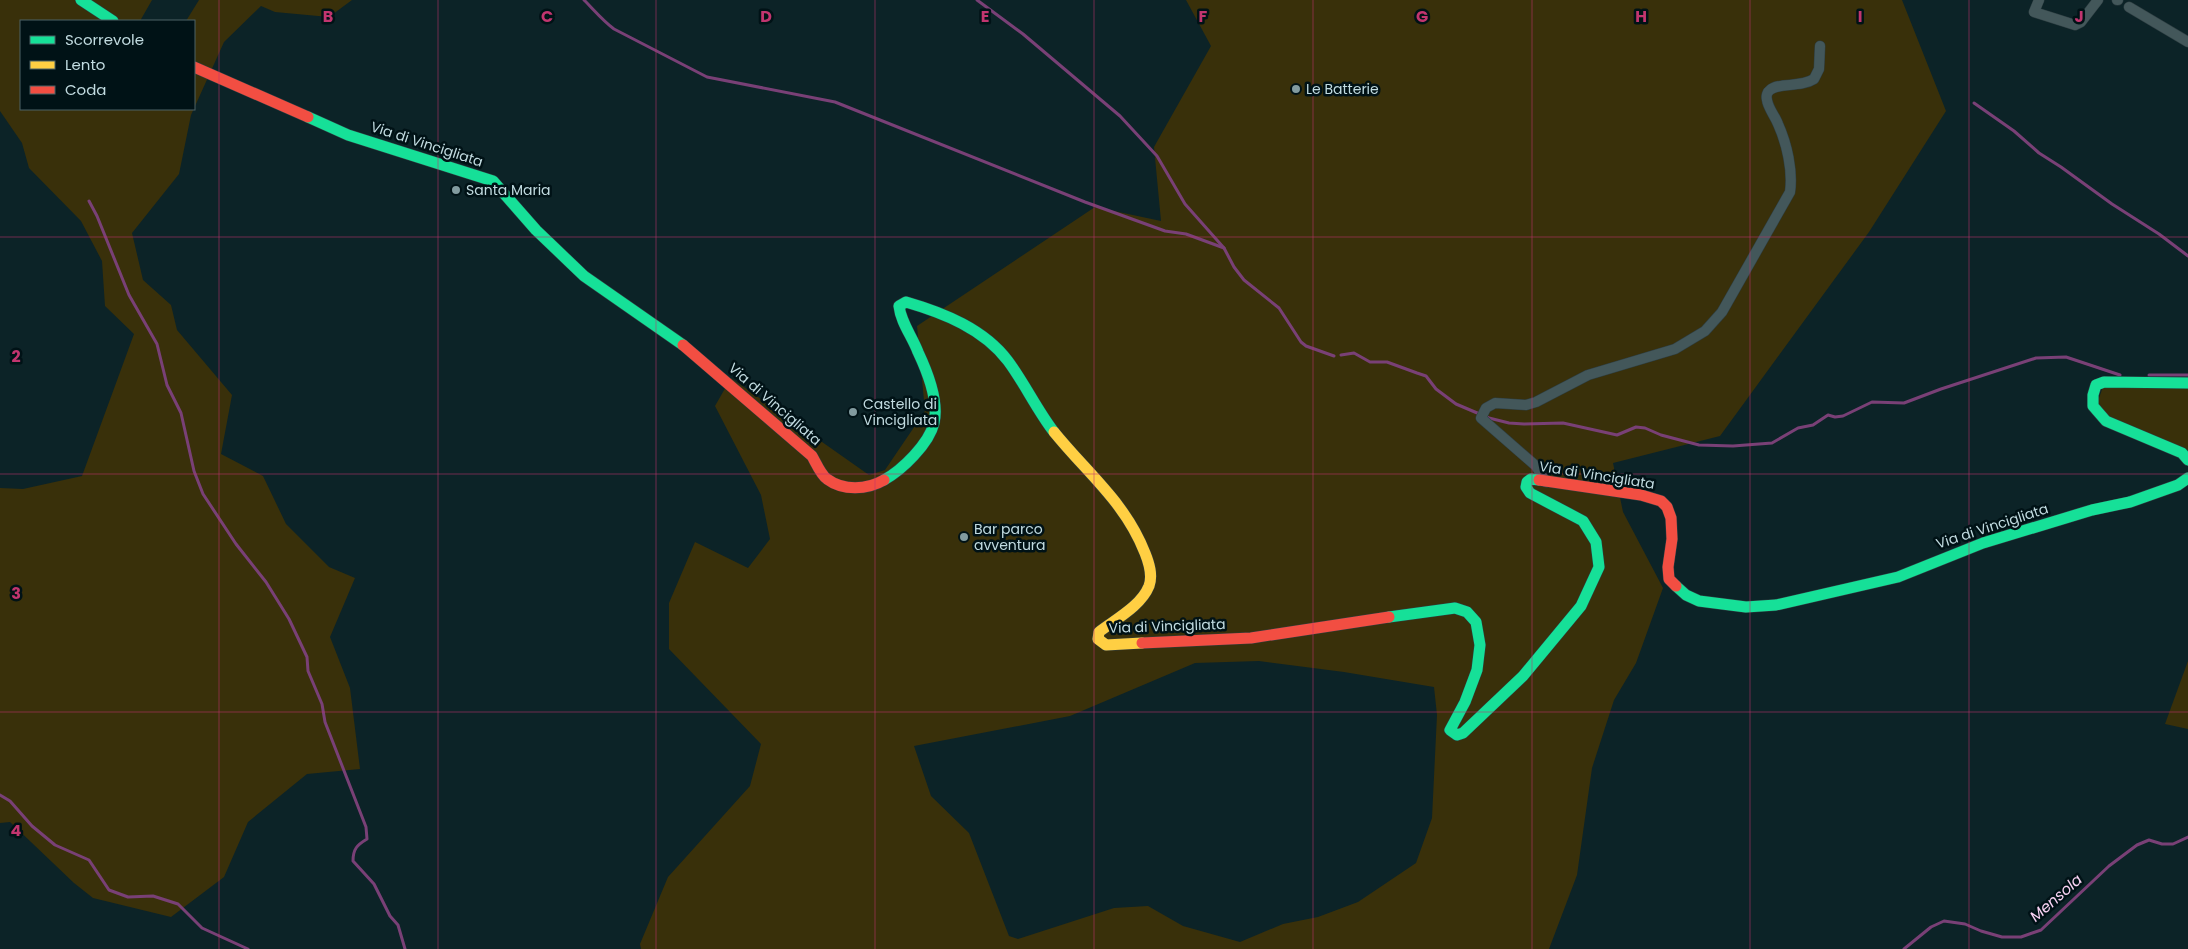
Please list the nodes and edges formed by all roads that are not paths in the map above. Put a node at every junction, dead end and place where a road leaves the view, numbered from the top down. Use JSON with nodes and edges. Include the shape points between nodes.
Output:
{"nodes":[{"id":1,"x":81,"y":0,"type":"edge"},
{"id":2,"x":2039,"y":0,"type":"edge"},
{"id":3,"x":2098,"y":0,"type":"edge"},
{"id":4,"x":2129,"y":7,"type":"dead end"},
{"id":5,"x":111,"y":20,"type":"edge"},
{"id":6,"x":2188,"y":42,"type":"edge"},
{"id":7,"x":1820,"y":46,"type":"dead end"},
{"id":8,"x":195,"y":67,"type":"edge"},
{"id":9,"x":2188,"y":383,"type":"edge"},
{"id":10,"x":2188,"y":460,"type":"edge"},
{"id":11,"x":2188,"y":478,"type":"edge"},
{"id":12,"x":1546,"y":482,"type":"junction"}],
"edges":[{"from":1,"to":5,"type":"street"},
{"from":2,"to":3,"type":"street","via":[[2034,12],[2075,25]]},
{"from":4,"to":6,"type":"street"},
{"from":7,"to":12,"type":"street","via":[[1819,69],[1814,78],[1797,86],[1768,90],[1767,102],[1788,155],[1792,179],[1790,192],[1722,312],[1705,331],[1676,349],[1588,375],[1536,402],[1526,405],[1495,403],[1483,414],[1536,466]]},
{"from":8,"to":12,"type":"street","name":"Via di Vincigliata","via":[[348,135],[492,181],[584,276],[678,340],[812,456],[826,479],[848,488],[874,486],[893,475],[919,451],[934,423],[933,390],[898,306],[906,302],[918,305],[971,328],[992,344],[1012,366],[1043,418],[1106,488],[1142,540],[1151,580],[1141,599],[1099,632],[1098,640],[1106,645],[1251,638],[1458,608],[1471,614],[1476,622],[1480,650],[1473,683],[1450,730],[1457,735],[1463,734],[1523,676],[1581,606],[1599,567],[1596,542],[1583,521],[1530,493],[1526,487],[1531,479]]},
{"from":9,"to":10,"type":"street","via":[[2104,382],[2096,386],[2092,395],[2093,406],[2106,421],[2182,453]]},
{"from":11,"to":12,"type":"street","name":"Via di Vincigliata","via":[[2178,486],[2130,502],[2092,510],[1983,543],[1898,577],[1776,605],[1746,607],[1699,601],[1686,595],[1669,579],[1671,518],[1661,501],[1641,495]]}]}
